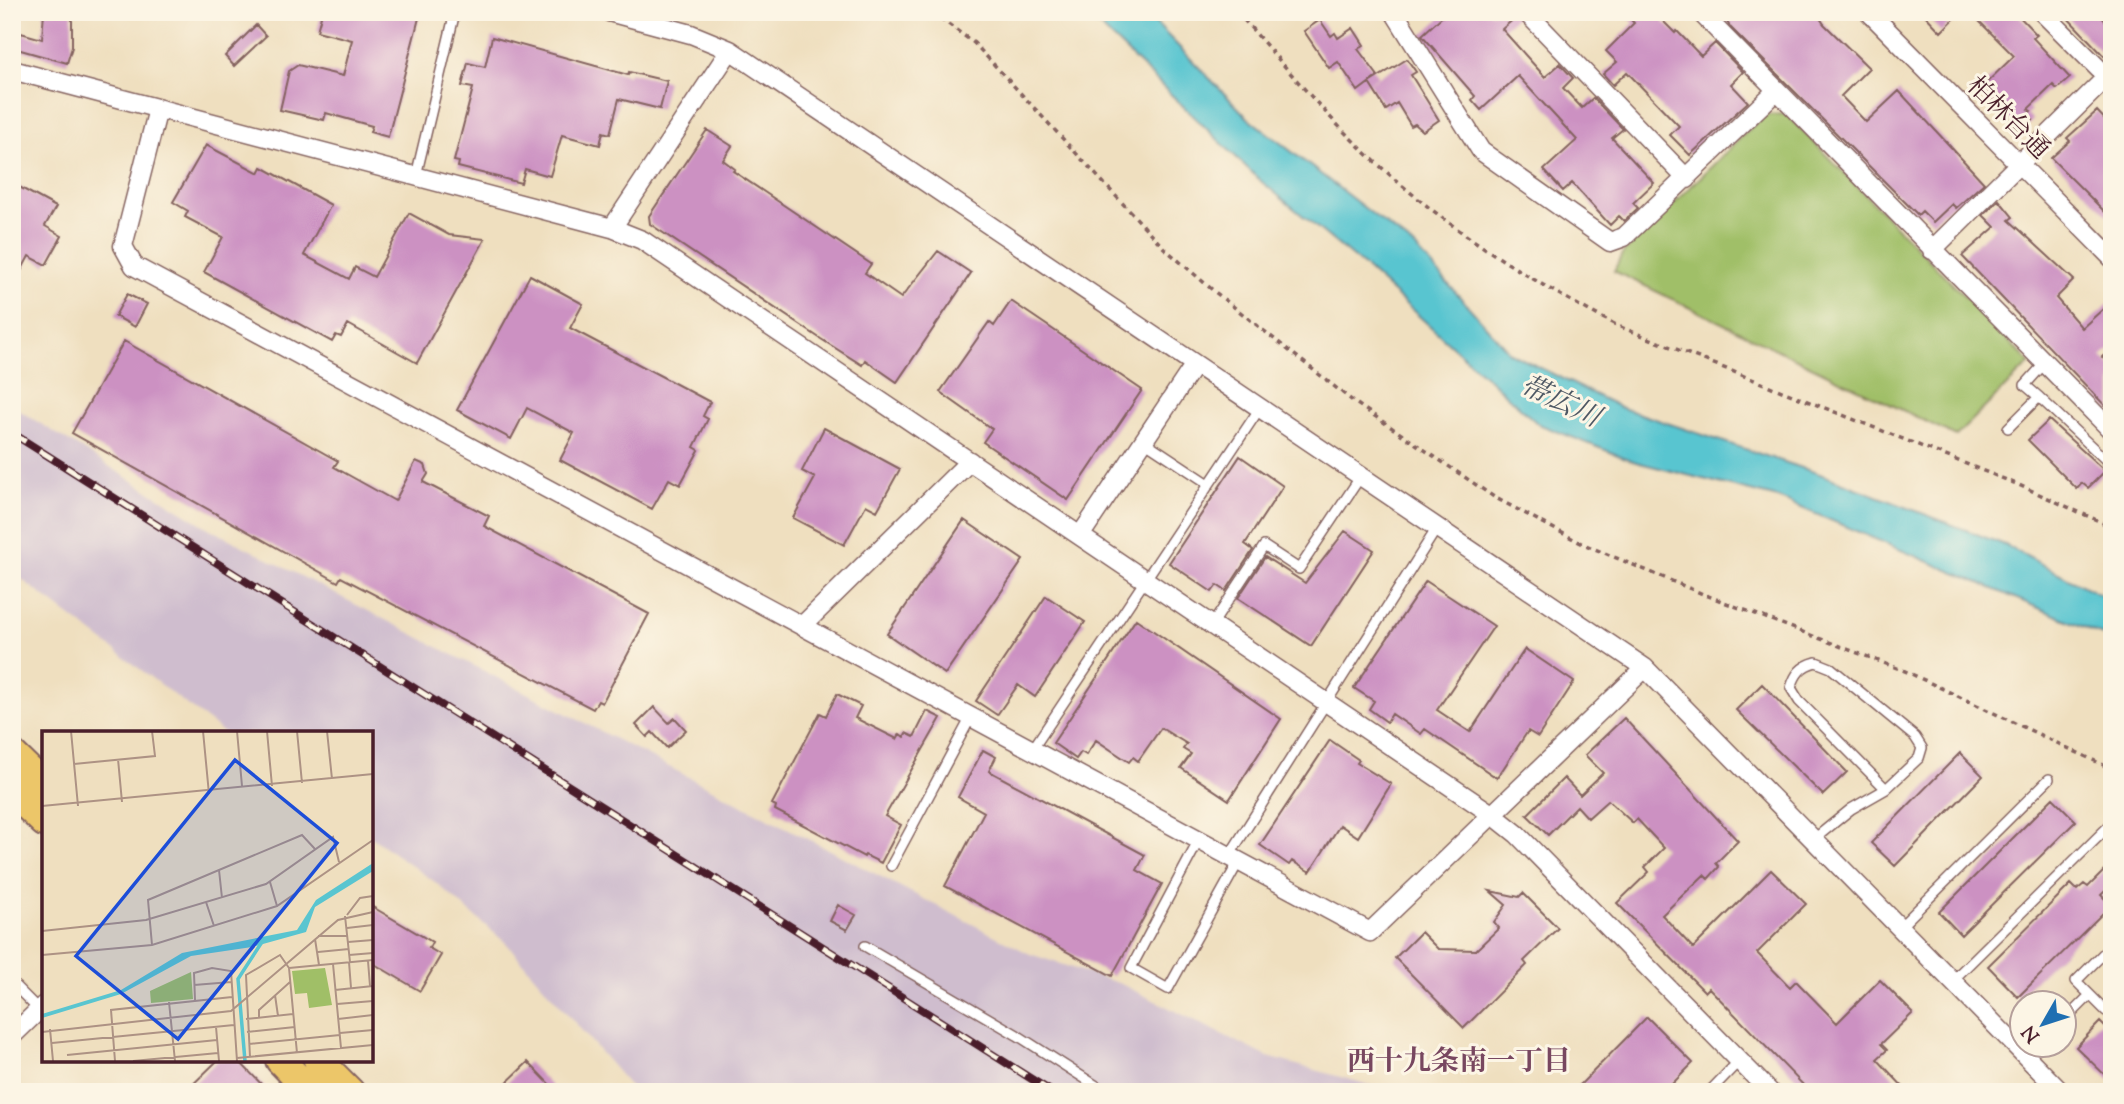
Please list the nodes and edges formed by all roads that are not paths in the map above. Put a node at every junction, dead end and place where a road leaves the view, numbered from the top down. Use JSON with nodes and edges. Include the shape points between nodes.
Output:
{"nodes":[{"id":1,"x":455,"y":12,"type":"edge"},
{"id":2,"x":609,"y":12,"type":"edge"},
{"id":3,"x":1394,"y":12,"type":"edge"},
{"id":4,"x":1526,"y":12,"type":"edge"},
{"id":5,"x":1700,"y":12,"type":"edge"},
{"id":6,"x":1869,"y":12,"type":"edge"},
{"id":7,"x":2042,"y":12,"type":"edge"},
{"id":8,"x":730,"y":50,"type":"junction"},
{"id":9,"x":12,"y":70,"type":"edge"},
{"id":10,"x":2110,"y":77,"type":"edge"},
{"id":11,"x":1776,"y":91,"type":"junction"},
{"id":12,"x":158,"y":108,"type":"junction"},
{"id":13,"x":2019,"y":164,"type":"junction"},
{"id":14,"x":416,"y":176,"type":"junction"},
{"id":15,"x":1687,"y":179,"type":"junction"},
{"id":16,"x":612,"y":228,"type":"junction"},
{"id":17,"x":1931,"y":250,"type":"junction"},
{"id":18,"x":2112,"y":258,"type":"edge"},
{"id":19,"x":1195,"y":364,"type":"junction"},
{"id":20,"x":2045,"y":364,"type":"junction"},
{"id":21,"x":2039,"y":397,"type":"junction"},
{"id":22,"x":1260,"y":408,"type":"junction"},
{"id":23,"x":2008,"y":428,"type":"dead end"},
{"id":24,"x":2112,"y":431,"type":"edge"},
{"id":25,"x":1144,"y":441,"type":"junction"},
{"id":26,"x":970,"y":461,"type":"junction"},
{"id":27,"x":2107,"y":461,"type":"dead end"},
{"id":28,"x":1361,"y":476,"type":"junction"},
{"id":29,"x":1209,"y":484,"type":"junction"},
{"id":30,"x":1437,"y":527,"type":"junction"},
{"id":31,"x":1080,"y":536,"type":"junction"},
{"id":32,"x":1147,"y":581,"type":"junction"},
{"id":33,"x":803,"y":625,"type":"junction"},
{"id":34,"x":1212,"y":625,"type":"junction"},
{"id":35,"x":1645,"y":668,"type":"junction"},
{"id":36,"x":1326,"y":703,"type":"junction"},
{"id":37,"x":971,"y":717,"type":"junction"},
{"id":38,"x":1032,"y":750,"type":"junction"},
{"id":39,"x":12,"y":754,"type":"edge"},
{"id":40,"x":2049,"y":779,"type":"dead end"},
{"id":41,"x":42,"y":783,"type":"edge"},
{"id":42,"x":1886,"y":789,"type":"junction"},
{"id":43,"x":12,"y":791,"type":"edge"},
{"id":44,"x":1493,"y":815,"type":"junction"},
{"id":45,"x":42,"y":820,"type":"edge"},
{"id":46,"x":2112,"y":823,"type":"edge"},
{"id":47,"x":1199,"y":840,"type":"junction"},
{"id":48,"x":1813,"y":840,"type":"junction"},
{"id":49,"x":1234,"y":859,"type":"junction"},
{"id":50,"x":891,"y":866,"type":"dead end"},
{"id":51,"x":1900,"y":927,"type":"junction"},
{"id":52,"x":2112,"y":945,"type":"edge"},
{"id":53,"x":865,"y":946,"type":"dead end"},
{"id":54,"x":1952,"y":981,"type":"junction"},
{"id":55,"x":12,"y":983,"type":"edge"},
{"id":56,"x":2090,"y":995,"type":"junction"},
{"id":57,"x":2112,"y":1005,"type":"edge"},
{"id":58,"x":2078,"y":1007,"type":"edge"},
{"id":59,"x":41,"y":1008,"type":"edge"},
{"id":60,"x":12,"y":1036,"type":"edge"},
{"id":61,"x":2008,"y":1038,"type":"edge"},
{"id":62,"x":2028,"y":1058,"type":"edge"},
{"id":63,"x":1740,"y":1061,"type":"junction"},
{"id":64,"x":282,"y":1062,"type":"edge"},
{"id":65,"x":320,"y":1062,"type":"edge"},
{"id":66,"x":311,"y":1092,"type":"edge"},
{"id":67,"x":350,"y":1092,"type":"edge"},
{"id":68,"x":1106,"y":1092,"type":"edge"},
{"id":69,"x":1709,"y":1092,"type":"edge"},
{"id":70,"x":1770,"y":1092,"type":"edge"},
{"id":71,"x":2061,"y":1092,"type":"edge"}],
"edges":[{"from":1,"to":14,"type":"lane"},
{"from":2,"to":8,"type":"street","via":[[691,34]]},
{"from":3,"to":15,"type":"street","via":[[1481,151],[1609,242],[1624,237]]},
{"from":4,"to":15,"type":"street"},
{"from":5,"to":11,"type":"street"},
{"from":6,"to":13,"type":"street","name":"柏林台通"},
{"from":7,"to":10,"type":"street"},
{"from":8,"to":16,"type":"street"},
{"from":8,"to":19,"type":"street"},
{"from":9,"to":12,"type":"street"},
{"from":10,"to":13,"type":"street"},
{"from":11,"to":15,"type":"street"},
{"from":11,"to":17,"type":"street"},
{"from":12,"to":14,"type":"street"},
{"from":12,"to":33,"type":"street","via":[[123,246],[134,266]]},
{"from":13,"to":17,"type":"street"},
{"from":13,"to":18,"type":"street","name":"柏林台通"},
{"from":14,"to":16,"type":"street"},
{"from":16,"to":26,"type":"street","via":[[642,240]]},
{"from":17,"to":20,"type":"street"},
{"from":19,"to":22,"type":"street"},
{"from":19,"to":25,"type":"street"},
{"from":20,"to":21,"type":"lane","via":[[2025,384]]},
{"from":20,"to":24,"type":"street"},
{"from":21,"to":23,"type":"lane"},
{"from":21,"to":27,"type":"lane"},
{"from":22,"to":28,"type":"street"},
{"from":22,"to":29,"type":"lane"},
{"from":25,"to":29,"type":"lane"},
{"from":25,"to":31,"type":"street"},
{"from":26,"to":31,"type":"street"},
{"from":26,"to":33,"type":"street"},
{"from":28,"to":30,"type":"street"},
{"from":28,"to":34,"type":"lane","via":[[1299,569],[1264,546]]},
{"from":29,"to":32,"type":"lane"},
{"from":30,"to":35,"type":"street"},
{"from":30,"to":36,"type":"lane"},
{"from":31,"to":32,"type":"street"},
{"from":32,"to":34,"type":"street"},
{"from":32,"to":38,"type":"lane"},
{"from":33,"to":37,"type":"street"},
{"from":34,"to":36,"type":"street"},
{"from":35,"to":44,"type":"street"},
{"from":35,"to":48,"type":"street"},
{"from":36,"to":44,"type":"street"},
{"from":36,"to":49,"type":"lane"},
{"from":37,"to":38,"type":"street"},
{"from":37,"to":50,"type":"lane"},
{"from":38,"to":47,"type":"street"},
{"from":39,"to":41,"type":"highway"},
{"from":40,"to":51,"type":"lane"},
{"from":42,"to":42,"type":"lane","via":[[1919,758],[1922,748],[1915,737],[1831,668],[1816,662],[1806,665],[1794,676],[1791,688],[1799,701]]},
{"from":42,"to":48,"type":"lane","via":[[1851,809]]},
{"from":43,"to":45,"type":"highway"},
{"from":44,"to":49,"type":"street","via":[[1370,932]]},
{"from":44,"to":63,"type":"street"},
{"from":46,"to":54,"type":"lane"},
{"from":47,"to":49,"type":"street"},
{"from":47,"to":49,"type":"lane","via":[[1131,968],[1168,989]]},
{"from":48,"to":51,"type":"street"},
{"from":51,"to":54,"type":"street"},
{"from":52,"to":56,"type":"lane","via":[[2076,981]]},
{"from":53,"to":68,"type":"lane"},
{"from":54,"to":61,"type":"street"},
{"from":55,"to":59,"type":"lane"},
{"from":56,"to":57,"type":"lane","via":[[2106,1011]]},
{"from":56,"to":58,"type":"lane"},
{"from":59,"to":60,"type":"street"},
{"from":62,"to":71,"type":"street"},
{"from":63,"to":69,"type":"lane"},
{"from":63,"to":70,"type":"street"},
{"from":64,"to":66,"type":"highway"},
{"from":65,"to":67,"type":"highway"}]}
